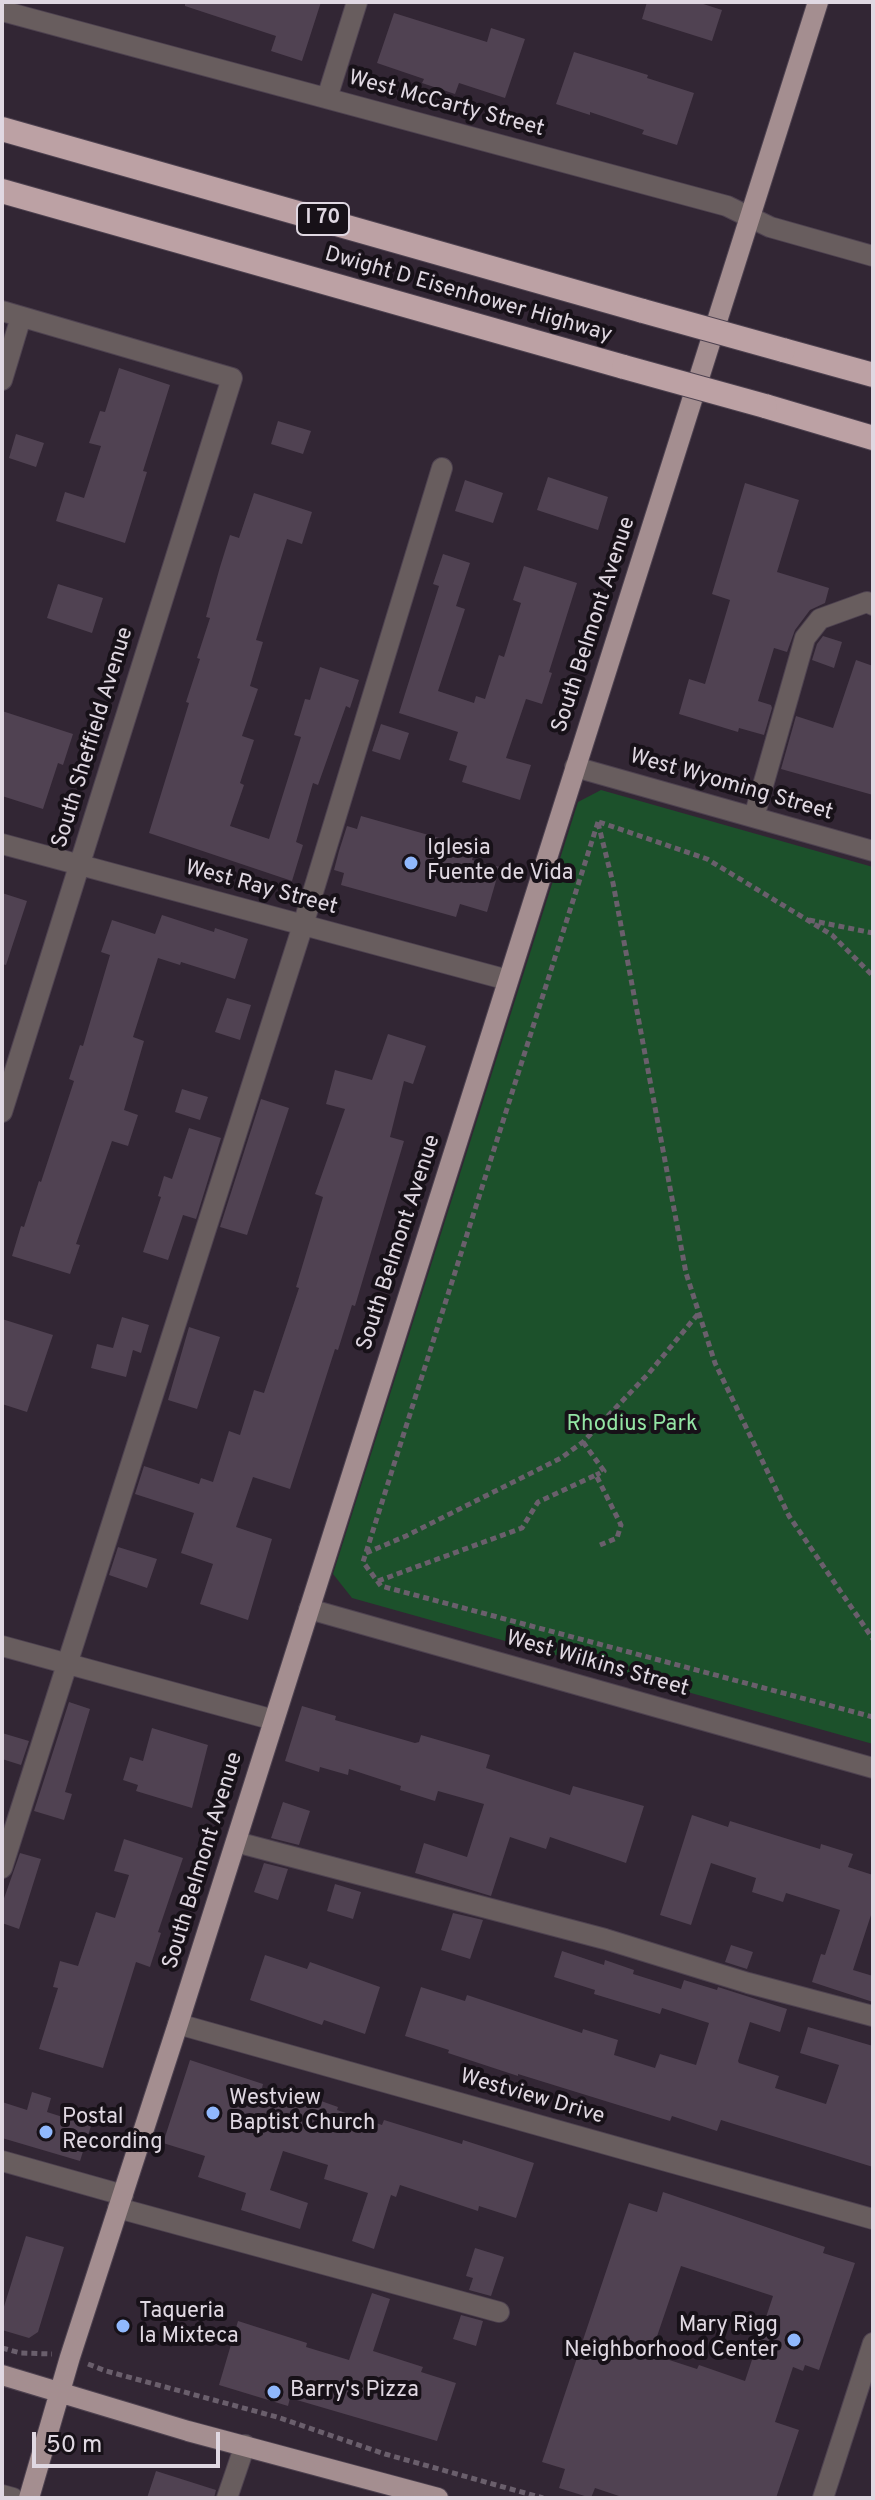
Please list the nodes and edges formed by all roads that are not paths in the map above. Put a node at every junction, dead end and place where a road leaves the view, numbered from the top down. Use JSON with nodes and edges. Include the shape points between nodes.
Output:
{"nodes":[{"id":1,"x":357,"y":2,"type":"edge"},
{"id":2,"x":818,"y":2,"type":"edge"},
{"id":3,"x":2,"y":11,"type":"edge"},
{"id":4,"x":327,"y":98,"type":"junction"},
{"id":5,"x":2,"y":129,"type":"edge"},
{"id":6,"x":2,"y":191,"type":"edge"},
{"id":7,"x":751,"y":218,"type":"junction"},
{"id":8,"x":873,"y":256,"type":"edge"},
{"id":9,"x":12,"y":314,"type":"edge"},
{"id":10,"x":873,"y":375,"type":"edge"},
{"id":11,"x":2,"y":380,"type":"edge"},
{"id":12,"x":873,"y":438,"type":"edge"},
{"id":13,"x":442,"y":468,"type":"dead end"},
{"id":14,"x":873,"y":605,"type":"edge"},
{"id":15,"x":575,"y":767,"type":"junction"},
{"id":16,"x":754,"y":817,"type":"junction"},
{"id":17,"x":2,"y":844,"type":"edge"},
{"id":18,"x":873,"y":851,"type":"edge"},
{"id":19,"x":79,"y":865,"type":"junction"},
{"id":20,"x":303,"y":925,"type":"junction"},
{"id":21,"x":508,"y":980,"type":"junction"},
{"id":22,"x":2,"y":1112,"type":"edge"},
{"id":23,"x":309,"y":1609,"type":"junction"},
{"id":24,"x":2,"y":1646,"type":"edge"},
{"id":25,"x":68,"y":1663,"type":"junction"},
{"id":26,"x":274,"y":1720,"type":"junction"},
{"id":27,"x":873,"y":1768,"type":"edge"},
{"id":28,"x":236,"y":1842,"type":"junction"},
{"id":29,"x":2,"y":1868,"type":"edge"},
{"id":30,"x":873,"y":2016,"type":"edge"},
{"id":31,"x":178,"y":2024,"type":"junction"},
{"id":32,"x":2,"y":2161,"type":"edge"},
{"id":33,"x":121,"y":2202,"type":"junction"},
{"id":34,"x":873,"y":2219,"type":"edge"},
{"id":35,"x":499,"y":2312,"type":"dead end"},
{"id":36,"x":873,"y":2343,"type":"edge"},
{"id":37,"x":2,"y":2375,"type":"edge"},
{"id":38,"x":60,"y":2393,"type":"junction"},
{"id":39,"x":864,"y":2398,"type":"edge"},
{"id":40,"x":245,"y":2445,"type":"junction"},
{"id":41,"x":2,"y":2495,"type":"edge"},
{"id":42,"x":426,"y":2496,"type":"edge"},
{"id":43,"x":13,"y":2498,"type":"edge"},
{"id":44,"x":29,"y":2498,"type":"edge"},
{"id":45,"x":227,"y":2498,"type":"edge"},
{"id":46,"x":823,"y":2498,"type":"edge"}],
"edges":[{"from":1,"to":4,"type":"street"},
{"from":2,"to":7,"type":"main road","name":"South Belmont Avenue"},
{"from":3,"to":4,"type":"street","name":"West McCarty Street"},
{"from":4,"to":7,"type":"street","name":"West McCarty Street","via":[[727,206]]},
{"from":5,"to":10,"type":"highway","name":"Dwight D Eisenhower Highway","number":"I 70","bridge":true},
{"from":6,"to":12,"type":"highway","name":"Dwight D Eisenhower Highway","bridge":true},
{"from":7,"to":8,"type":"street","name":"West McCarty Street"},
{"from":7,"to":15,"type":"main road","name":"South Belmont Avenue"},
{"from":9,"to":11,"type":"street"},
{"from":9,"to":19,"type":"street","name":"South Sheffield Avenue","via":[[232,378]]},
{"from":13,"to":20,"type":"street"},
{"from":14,"to":16,"type":"street","via":[[867,602],[820,619],[805,638]]},
{"from":15,"to":16,"type":"street","name":"West Wyoming Street"},
{"from":15,"to":21,"type":"main road","name":"South Belmont Avenue"},
{"from":16,"to":18,"type":"street","name":"West Wyoming Street"},
{"from":17,"to":19,"type":"street","name":"West Ray Street"},
{"from":19,"to":20,"type":"street","name":"West Ray Street"},
{"from":19,"to":22,"type":"street","name":"South Sheffield Avenue"},
{"from":20,"to":21,"type":"street","name":"West Ray Street"},
{"from":20,"to":25,"type":"street"},
{"from":21,"to":23,"type":"main road","name":"South Belmont Avenue"},
{"from":23,"to":26,"type":"main road","name":"South Belmont Avenue"},
{"from":23,"to":27,"type":"street","name":"West Wilkins Street"},
{"from":24,"to":25,"type":"street"},
{"from":25,"to":26,"type":"street"},
{"from":25,"to":29,"type":"street"},
{"from":26,"to":28,"type":"main road","name":"South Belmont Avenue"},
{"from":28,"to":30,"type":"street"},
{"from":28,"to":31,"type":"main road","name":"South Belmont Avenue"},
{"from":31,"to":33,"type":"main road","name":"South Belmont Avenue"},
{"from":31,"to":34,"type":"street","name":"Westview Drive"},
{"from":32,"to":33,"type":"street"},
{"from":33,"to":35,"type":"street"},
{"from":33,"to":38,"type":"main road","name":"South Belmont Avenue"},
{"from":36,"to":39,"type":"street"},
{"from":37,"to":38,"type":"main road"},
{"from":38,"to":40,"type":"main road"},
{"from":38,"to":44,"type":"main road","name":"South Belmont Avenue"},
{"from":39,"to":46,"type":"street"},
{"from":40,"to":42,"type":"main road"},
{"from":40,"to":45,"type":"street"},
{"from":41,"to":43,"type":"street"}]}
